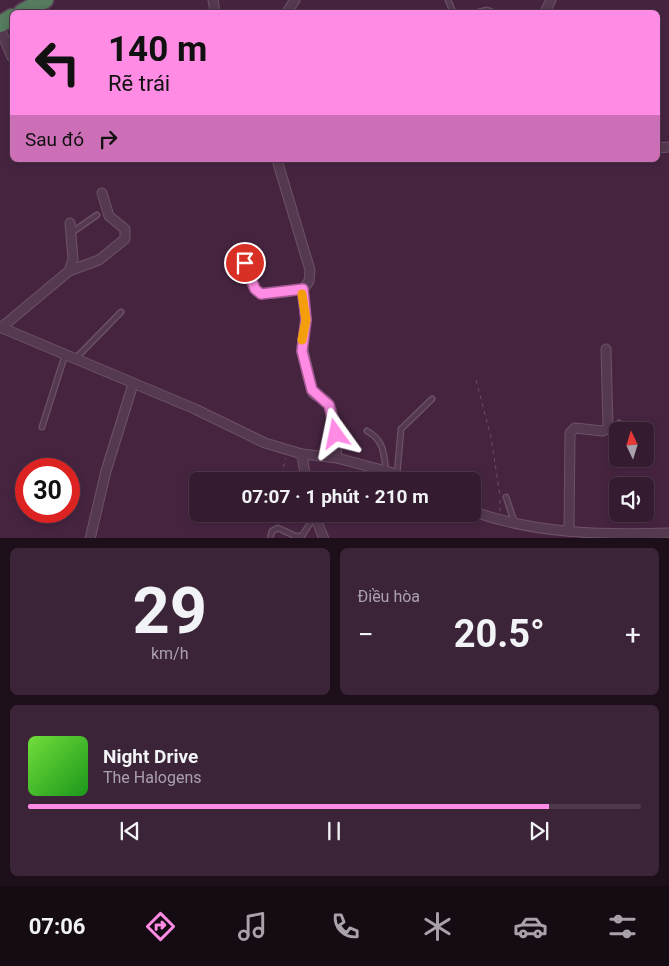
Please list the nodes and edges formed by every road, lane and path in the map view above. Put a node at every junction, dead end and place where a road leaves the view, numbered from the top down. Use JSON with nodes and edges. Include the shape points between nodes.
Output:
{"nodes":[{"id":1,"x":43,"y":0,"type":"edge"},
{"id":2,"x":26,"y":10,"type":"edge"},
{"id":3,"x":0,"y":29,"type":"edge"},
{"id":4,"x":10,"y":52,"type":"edge"},
{"id":5,"x":278,"y":162,"type":"edge"},
{"id":6,"x":102,"y":194,"type":"dead end"},
{"id":7,"x":97,"y":215,"type":"dead end"},
{"id":8,"x":70,"y":223,"type":"dead end"},
{"id":9,"x":71,"y":233,"type":"junction"},
{"id":10,"x":245,"y":263,"type":"dead end"},
{"id":11,"x":69,"y":270,"type":"junction"},
{"id":12,"x":303,"y":289,"type":"junction"},
{"id":13,"x":121,"y":312,"type":"dead end"},
{"id":14,"x":1,"y":327,"type":"edge"},
{"id":15,"x":606,"y":349,"type":"dead end"},
{"id":16,"x":65,"y":355,"type":"junction"},
{"id":17,"x":75,"y":359,"type":"junction"},
{"id":18,"x":476,"y":380,"type":"dead end"},
{"id":19,"x":133,"y":384,"type":"junction"},
{"id":20,"x":432,"y":399,"type":"dead end"},
{"id":21,"x":42,"y":427,"type":"dead end"},
{"id":22,"x":608,"y":429,"type":"joint"},
{"id":23,"x":368,"y":431,"type":"dead end"},
{"id":24,"x":288,"y":450,"type":"junction"},
{"id":25,"x":302,"y":454,"type":"junction"},
{"id":26,"x":337,"y":458,"type":"junction"},
{"id":27,"x":386,"y":471,"type":"joint"},
{"id":28,"x":282,"y":472,"type":"edge"},
{"id":29,"x":305,"y":472,"type":"edge"},
{"id":30,"x":396,"y":472,"type":"edge"},
{"id":31,"x":506,"y":497,"type":"dead end"},
{"id":32,"x":481,"y":515,"type":"edge"},
{"id":33,"x":311,"y":522,"type":"edge"},
{"id":34,"x":318,"y":522,"type":"edge"},
{"id":35,"x":500,"y":522,"type":"junction"},
{"id":36,"x":515,"y":525,"type":"junction"},
{"id":37,"x":568,"y":531,"type":"junction"},
{"id":38,"x":669,"y":534,"type":"edge"},
{"id":39,"x":616,"y":537,"type":"edge"},
{"id":40,"x":90,"y":538,"type":"edge"},
{"id":41,"x":270,"y":538,"type":"edge"},
{"id":42,"x":298,"y":538,"type":"edge"},
{"id":43,"x":324,"y":538,"type":"edge"}],
"edges":[{"from":1,"to":2,"type":"highway"},
{"from":3,"to":4,"type":"street"},
{"from":5,"to":12,"type":"street","via":[[310,270],[309,281]]},
{"from":6,"to":11,"type":"street","via":[[109,216],[126,231],[125,239],[99,260]]},
{"from":7,"to":9,"type":"lane"},
{"from":8,"to":9,"type":"street"},
{"from":9,"to":11,"type":"street","via":[[73,262]]},
{"from":10,"to":12,"type":"street","via":[[255,289],[261,294]]},
{"from":11,"to":14,"type":"street"},
{"from":12,"to":26,"type":"street","via":[[306,320],[302,351],[313,393],[325,400],[330,408]]},
{"from":13,"to":17,"type":"lane"},
{"from":14,"to":16,"type":"street"},
{"from":15,"to":22,"type":"street"},
{"from":16,"to":17,"type":"street"},
{"from":16,"to":21,"type":"lane"},
{"from":17,"to":19,"type":"street"},
{"from":18,"to":35,"type":"path","via":[[500,488]]},
{"from":19,"to":24,"type":"street","via":[[265,443]]},
{"from":19,"to":40,"type":"street","via":[[106,471]]},
{"from":20,"to":30,"type":"lane","via":[[401,429]]},
{"from":22,"to":37,"type":"street","via":[[577,428],[570,431]]},
{"from":23,"to":27,"type":"lane","via":[[382,444]]},
{"from":24,"to":25,"type":"street"},
{"from":24,"to":28,"type":"path"},
{"from":25,"to":26,"type":"street"},
{"from":25,"to":29,"type":"street"},
{"from":26,"to":27,"type":"street"},
{"from":31,"to":36,"type":"lane"},
{"from":32,"to":35,"type":"street"},
{"from":33,"to":42,"type":"lane"},
{"from":34,"to":43,"type":"street"},
{"from":35,"to":36,"type":"street"},
{"from":36,"to":37,"type":"street"},
{"from":37,"to":39,"type":"street"},
{"from":38,"to":39,"type":"street"},
{"from":41,"to":42,"type":"lane","via":[[272,531],[278,528]]}]}
